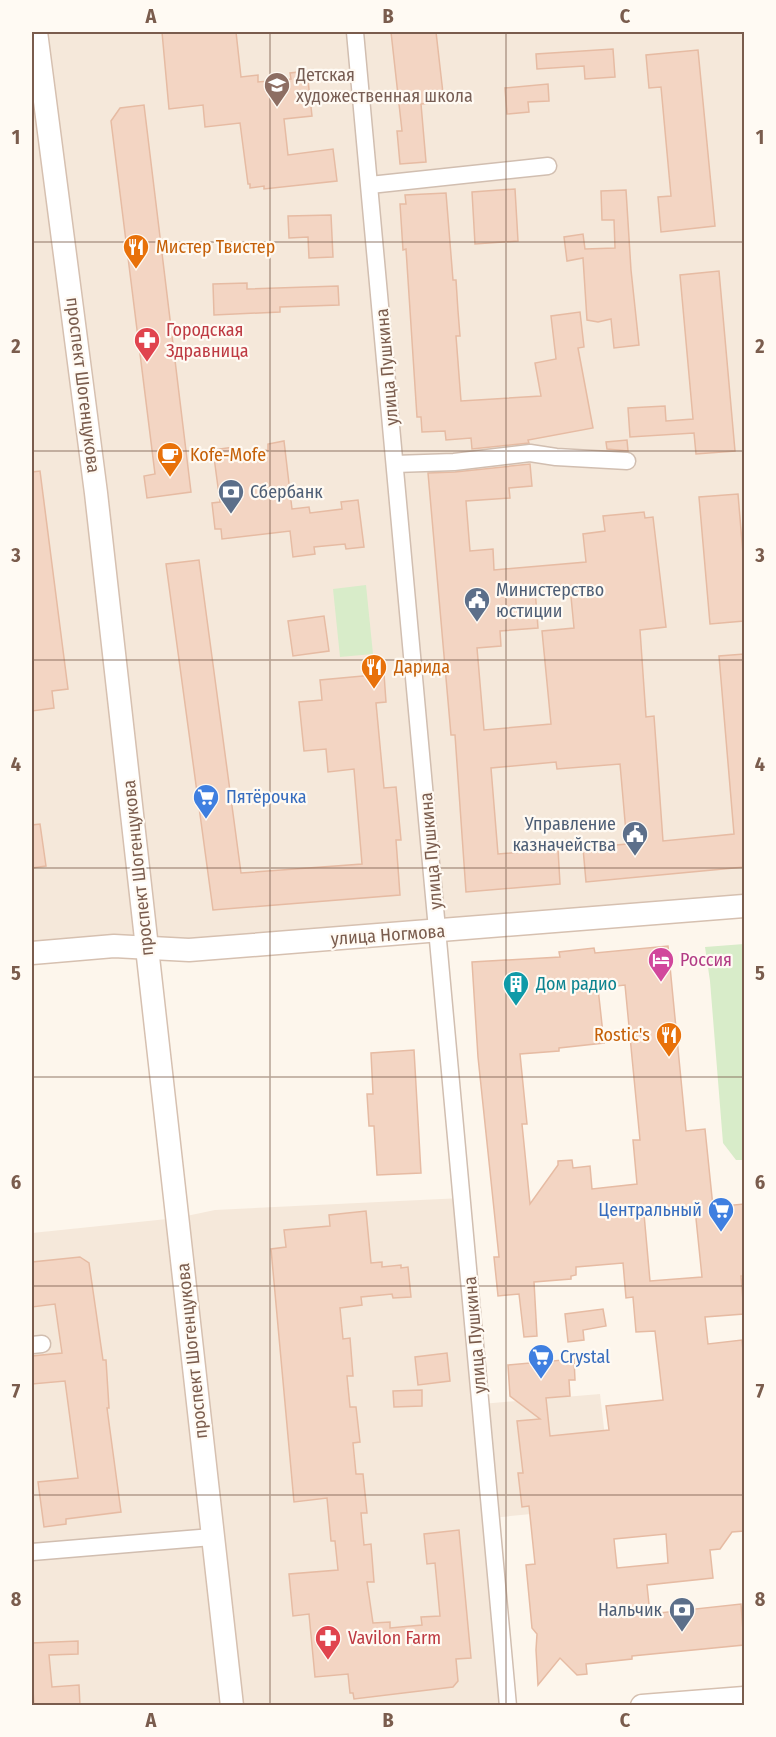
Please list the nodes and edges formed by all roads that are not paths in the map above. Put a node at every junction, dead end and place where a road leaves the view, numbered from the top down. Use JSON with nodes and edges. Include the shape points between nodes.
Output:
{"nodes":[{"id":1,"x":36,"y":32,"type":"edge"},
{"id":2,"x":356,"y":32,"type":"edge"},
{"id":3,"x":548,"y":166,"type":"dead end"},
{"id":4,"x":370,"y":185,"type":"junction"},
{"id":5,"x":627,"y":461,"type":"dead end"},
{"id":6,"x":395,"y":464,"type":"junction"},
{"id":7,"x":744,"y":906,"type":"edge"},
{"id":8,"x":438,"y":932,"type":"junction"},
{"id":9,"x":147,"y":948,"type":"junction"},
{"id":10,"x":32,"y":953,"type":"edge"},
{"id":11,"x":212,"y":1537,"type":"junction"},
{"id":12,"x":32,"y":1552,"type":"edge"},
{"id":13,"x":744,"y":1698,"type":"edge"},
{"id":14,"x":232,"y":1706,"type":"edge"},
{"id":15,"x":508,"y":1706,"type":"edge"},
{"id":16,"x":642,"y":1706,"type":"edge"}],
"edges":[{"from":1,"to":9,"type":"main road","name":"проспект Шогенцукова","via":[[88,422]]},
{"from":2,"to":4,"type":"street","name":"улица Пушкина"},
{"from":3,"to":4,"type":"street"},
{"from":4,"to":6,"type":"street","name":"улица Пушкина"},
{"from":5,"to":6,"type":"street","via":[[530,453]]},
{"from":6,"to":8,"type":"street","name":"улица Пушкина"},
{"from":7,"to":8,"type":"main road","name":"улица Ногмова"},
{"from":8,"to":9,"type":"main road","name":"улица Ногмова","via":[[189,950]]},
{"from":8,"to":15,"type":"street","name":"улица Пушкина"},
{"from":9,"to":10,"type":"main road","name":"улица Ногмова","via":[[114,946]]},
{"from":9,"to":11,"type":"main road","name":"проспект Шогенцукова"},
{"from":11,"to":12,"type":"street"},
{"from":11,"to":14,"type":"main road","name":"проспект Шогенцукова"},
{"from":13,"to":16,"type":"main road"}]}
